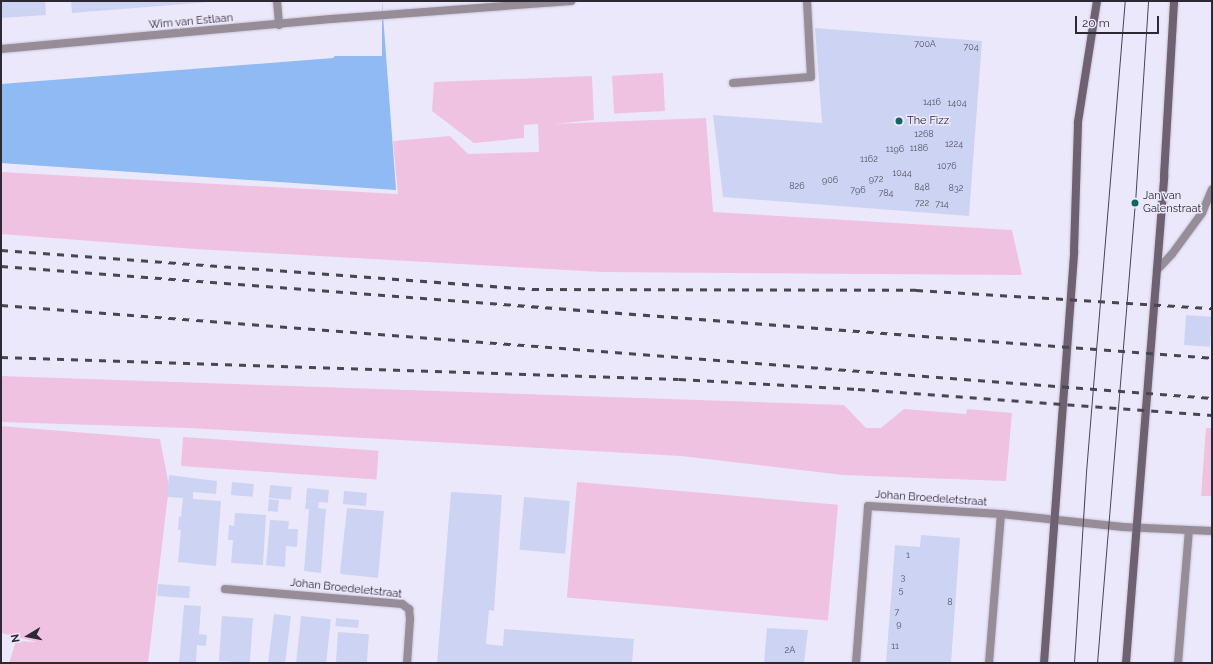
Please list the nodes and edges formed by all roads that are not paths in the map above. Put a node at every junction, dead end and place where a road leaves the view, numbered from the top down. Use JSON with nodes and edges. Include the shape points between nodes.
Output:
{"nodes":[{"id":1,"x":277,"y":1,"type":"edge"},
{"id":2,"x":571,"y":1,"type":"edge"},
{"id":3,"x":807,"y":1,"type":"edge"},
{"id":4,"x":1097,"y":1,"type":"edge"},
{"id":5,"x":1174,"y":1,"type":"edge"},
{"id":6,"x":279,"y":25,"type":"junction"},
{"id":7,"x":1,"y":49,"type":"edge"},
{"id":8,"x":733,"y":83,"type":"dead end"},
{"id":9,"x":1212,"y":189,"type":"edge"},
{"id":10,"x":1157,"y":270,"type":"junction"},
{"id":11,"x":1001,"y":514,"type":"junction"},
{"id":12,"x":1054,"y":520,"type":"junction"},
{"id":13,"x":1137,"y":527,"type":"junction"},
{"id":14,"x":1188,"y":530,"type":"junction"},
{"id":15,"x":1212,"y":531,"type":"edge"},
{"id":16,"x":225,"y":588,"type":"dead end"},
{"id":17,"x":407,"y":663,"type":"edge"},
{"id":18,"x":856,"y":663,"type":"edge"},
{"id":19,"x":989,"y":663,"type":"edge"},
{"id":20,"x":1044,"y":663,"type":"edge"},
{"id":21,"x":1126,"y":663,"type":"edge"},
{"id":22,"x":1178,"y":663,"type":"edge"}],
"edges":[{"from":1,"to":6,"type":"street"},
{"from":2,"to":6,"type":"street","name":"Wim van Estlaan"},
{"from":3,"to":8,"type":"street","via":[[810,77]]},
{"from":4,"to":12,"type":"main road","via":[[1078,122],[1074,252]]},
{"from":5,"to":10,"type":"main road"},
{"from":6,"to":7,"type":"street","name":"Wim van Estlaan"},
{"from":9,"to":10,"type":"street","via":[[1202,213]]},
{"from":10,"to":13,"type":"main road"},
{"from":11,"to":12,"type":"street","name":"Johan Broedeletstraat"},
{"from":11,"to":18,"type":"street","name":"Johan Broedeletstraat","via":[[868,506]]},
{"from":11,"to":19,"type":"street"},
{"from":12,"to":13,"type":"street","name":"Johan Broedeletstraat"},
{"from":12,"to":20,"type":"main road"},
{"from":13,"to":14,"type":"street","name":"Johan Broedeletstraat"},
{"from":13,"to":21,"type":"main road"},
{"from":14,"to":15,"type":"street","name":"Johan Broedeletstraat"},
{"from":14,"to":22,"type":"street"},
{"from":16,"to":17,"type":"street","name":"Johan Broedeletstraat","via":[[402,604],[409,609],[410,619]]}]}
